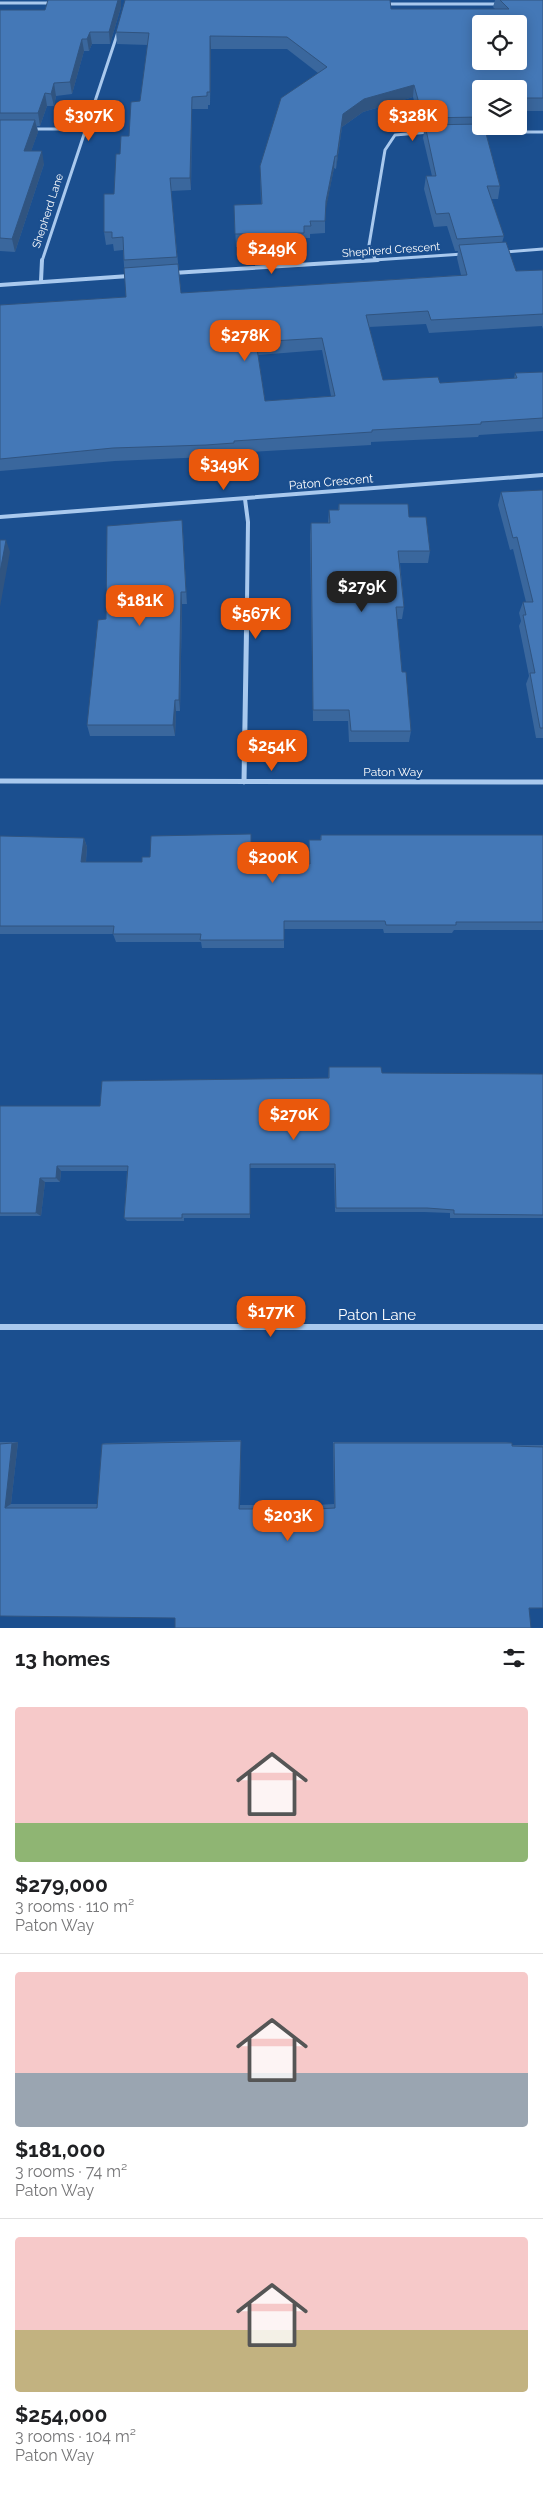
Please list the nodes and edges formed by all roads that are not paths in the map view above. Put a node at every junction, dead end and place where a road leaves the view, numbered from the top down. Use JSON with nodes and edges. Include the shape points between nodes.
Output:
{"nodes":[{"id":1,"x":19,"y":2,"type":"edge"},
{"id":2,"x":428,"y":2,"type":"edge"},
{"id":3,"x":0,"y":3,"type":"edge"},
{"id":4,"x":55,"y":3,"type":"edge"},
{"id":5,"x":379,"y":4,"type":"edge"},
{"id":6,"x":504,"y":4,"type":"edge"},
{"id":7,"x":118,"y":31,"type":"edge"},
{"id":8,"x":27,"y":129,"type":"edge"},
{"id":9,"x":84,"y":129,"type":"junction"},
{"id":10,"x":431,"y":132,"type":"edge"},
{"id":11,"x":527,"y":132,"type":"edge"},
{"id":12,"x":543,"y":132,"type":"edge"},
{"id":13,"x":543,"y":249,"type":"edge"},
{"id":14,"x":494,"y":252,"type":"edge"},
{"id":15,"x":465,"y":254,"type":"edge"},
{"id":16,"x":375,"y":260,"type":"junction"},
{"id":17,"x":169,"y":273,"type":"edge"},
{"id":18,"x":130,"y":276,"type":"edge"},
{"id":19,"x":41,"y":281,"type":"junction"},
{"id":20,"x":0,"y":285,"type":"edge"},
{"id":21,"x":543,"y":475,"type":"edge"},
{"id":22,"x":245,"y":499,"type":"junction"},
{"id":23,"x":0,"y":517,"type":"edge"},
{"id":24,"x":0,"y":781,"type":"edge"},
{"id":25,"x":244,"y":782,"type":"junction"},
{"id":26,"x":543,"y":782,"type":"edge"},
{"id":27,"x":0,"y":1327,"type":"edge"},
{"id":28,"x":543,"y":1327,"type":"edge"}],
"edges":[{"from":1,"to":3,"type":"street"},
{"from":1,"to":4,"type":"street"},
{"from":2,"to":5,"type":"street"},
{"from":2,"to":6,"type":"street"},
{"from":7,"to":9,"type":"street","name":"Shepherd Lane"},
{"from":8,"to":9,"type":"street"},
{"from":9,"to":19,"type":"street","name":"Shepherd Lane","via":[[40,264]]},
{"from":10,"to":16,"type":"street","via":[[395,135],[386,150],[369,245]]},
{"from":11,"to":12,"type":"street"},
{"from":13,"to":14,"type":"street"},
{"from":15,"to":16,"type":"street","name":"Shepherd Crescent"},
{"from":16,"to":17,"type":"street","name":"Shepherd Crescent"},
{"from":18,"to":19,"type":"street"},
{"from":19,"to":20,"type":"street"},
{"from":21,"to":22,"type":"street","name":"Paton Crescent"},
{"from":22,"to":23,"type":"street","name":"Paton Crescent"},
{"from":22,"to":25,"type":"street","via":[[248,522]]},
{"from":24,"to":25,"type":"street","name":"Paton Way"},
{"from":25,"to":26,"type":"street","name":"Paton Way"},
{"from":27,"to":28,"type":"street","name":"Paton Lane"}]}
